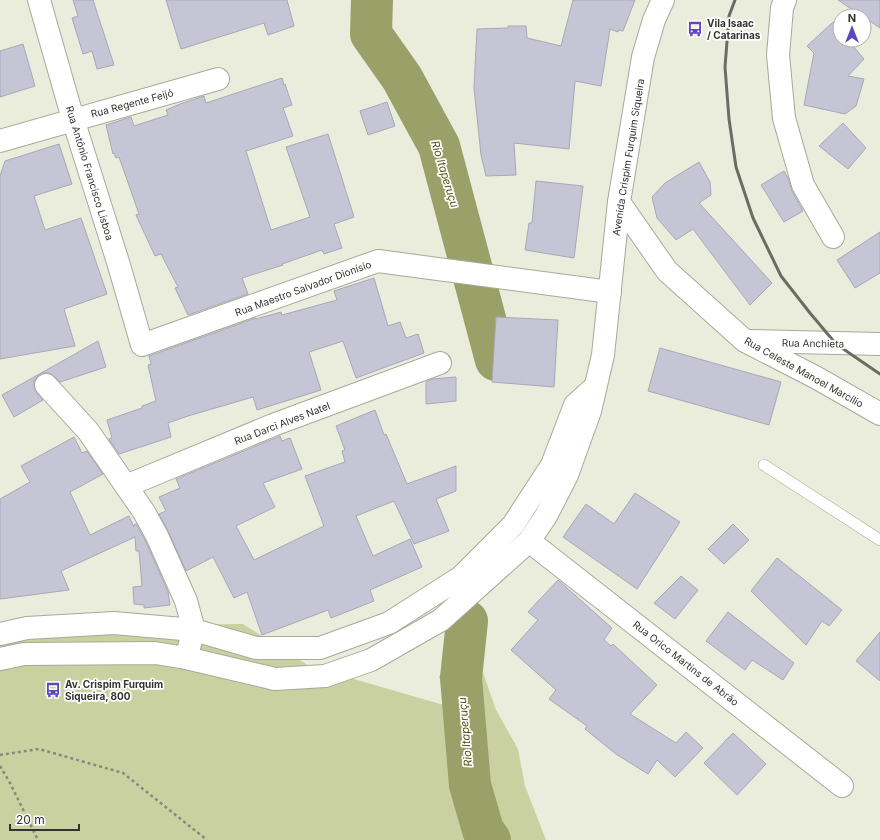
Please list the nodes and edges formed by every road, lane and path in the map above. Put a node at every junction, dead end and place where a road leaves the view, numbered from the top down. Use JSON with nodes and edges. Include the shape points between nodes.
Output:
{"nodes":[{"id":1,"x":40,"y":0,"type":"edge"},
{"id":2,"x":663,"y":0,"type":"edge"},
{"id":3,"x":675,"y":0,"type":"edge"},
{"id":4,"x":785,"y":0,"type":"edge"},
{"id":5,"x":654,"y":20,"type":"junction"},
{"id":6,"x":218,"y":79,"type":"dead end"},
{"id":7,"x":73,"y":120,"type":"junction"},
{"id":8,"x":0,"y":141,"type":"edge"},
{"id":9,"x":619,"y":202,"type":"junction"},
{"id":10,"x":834,"y":237,"type":"dead end"},
{"id":11,"x":610,"y":292,"type":"junction"},
{"id":12,"x":745,"y":341,"type":"junction"},
{"id":13,"x":880,"y":344,"type":"edge"},
{"id":14,"x":142,"y":345,"type":"joint"},
{"id":15,"x":440,"y":363,"type":"dead end"},
{"id":16,"x":46,"y":384,"type":"dead end"},
{"id":17,"x":595,"y":387,"type":"junction"},
{"id":18,"x":880,"y":414,"type":"edge"},
{"id":19,"x":764,"y":465,"type":"dead end"},
{"id":20,"x":126,"y":486,"type":"junction"},
{"id":21,"x":880,"y":540,"type":"edge"},
{"id":22,"x":529,"y":541,"type":"junction"},
{"id":23,"x":194,"y":630,"type":"junction"},
{"id":24,"x":0,"y":634,"type":"edge"},
{"id":25,"x":186,"y":658,"type":"junction"},
{"id":26,"x":0,"y":659,"type":"edge"},
{"id":27,"x":0,"y":755,"type":"edge"},
{"id":28,"x":0,"y":766,"type":"edge"},
{"id":29,"x":842,"y":786,"type":"dead end"},
{"id":30,"x":38,"y":840,"type":"edge"},
{"id":31,"x":207,"y":840,"type":"edge"}],
"edges":[{"from":1,"to":7,"type":"street","name":"Rua Antônio Francisco Lisboa"},
{"from":2,"to":5,"type":"street","name":"Avenida Crispim Furquim Siqueira"},
{"from":3,"to":5,"type":"street"},
{"from":4,"to":10,"type":"street","via":[[778,55],[784,118],[803,186]]},
{"from":5,"to":9,"type":"street","name":"Avenida Crispim Furquim Siqueira","via":[[643,57]]},
{"from":6,"to":7,"type":"street","name":"Rua Regente Feijó"},
{"from":7,"to":8,"type":"street","name":"Rua Regente Feijó"},
{"from":7,"to":14,"type":"street","name":"Rua Antônio Francisco Lisboa"},
{"from":9,"to":11,"type":"street","name":"Avenida Crispim Furquim Siqueira"},
{"from":9,"to":12,"type":"street","name":"Rua Celeste Manoel Marcílio","via":[[667,271]]},
{"from":11,"to":14,"type":"street","name":"Rua Maestro Salvador Dionísio","via":[[378,261]]},
{"from":11,"to":17,"type":"street","name":"Avenida Crispim Furquim Siqueira"},
{"from":12,"to":13,"type":"street","name":"Rua Anchieta"},
{"from":12,"to":18,"type":"street","name":"Rua Celeste Manoel Marcílio"},
{"from":15,"to":20,"type":"street","name":"Rua Darci Alves Natel","via":[[273,425]]},
{"from":16,"to":20,"type":"street","via":[[88,430]]},
{"from":17,"to":22,"type":"street","name":"Avenida Crispim Furquim Siqueira","via":[[590,411],[567,475],[546,516]]},
{"from":17,"to":23,"type":"street","via":[[575,405],[552,465],[512,525],[460,577],[389,624],[320,648],[256,648]]},
{"from":19,"to":21,"type":"lane"},
{"from":20,"to":23,"type":"street","via":[[157,536],[186,601]]},
{"from":22,"to":25,"type":"street","name":"Avenida Crispim Furquim Siqueira","via":[[441,620],[371,660],[325,676],[275,679]]},
{"from":22,"to":29,"type":"street","name":"Rua Orico Martins de Abrão"},
{"from":23,"to":24,"type":"street","via":[[114,623],[27,628]]},
{"from":23,"to":25,"type":"street"},
{"from":25,"to":26,"type":"street","name":"Avenida Crispim Furquim Siqueira","via":[[154,653],[58,653],[24,654]]},
{"from":27,"to":31,"type":"path","via":[[39,748],[123,773]]},
{"from":28,"to":30,"type":"path"}]}
